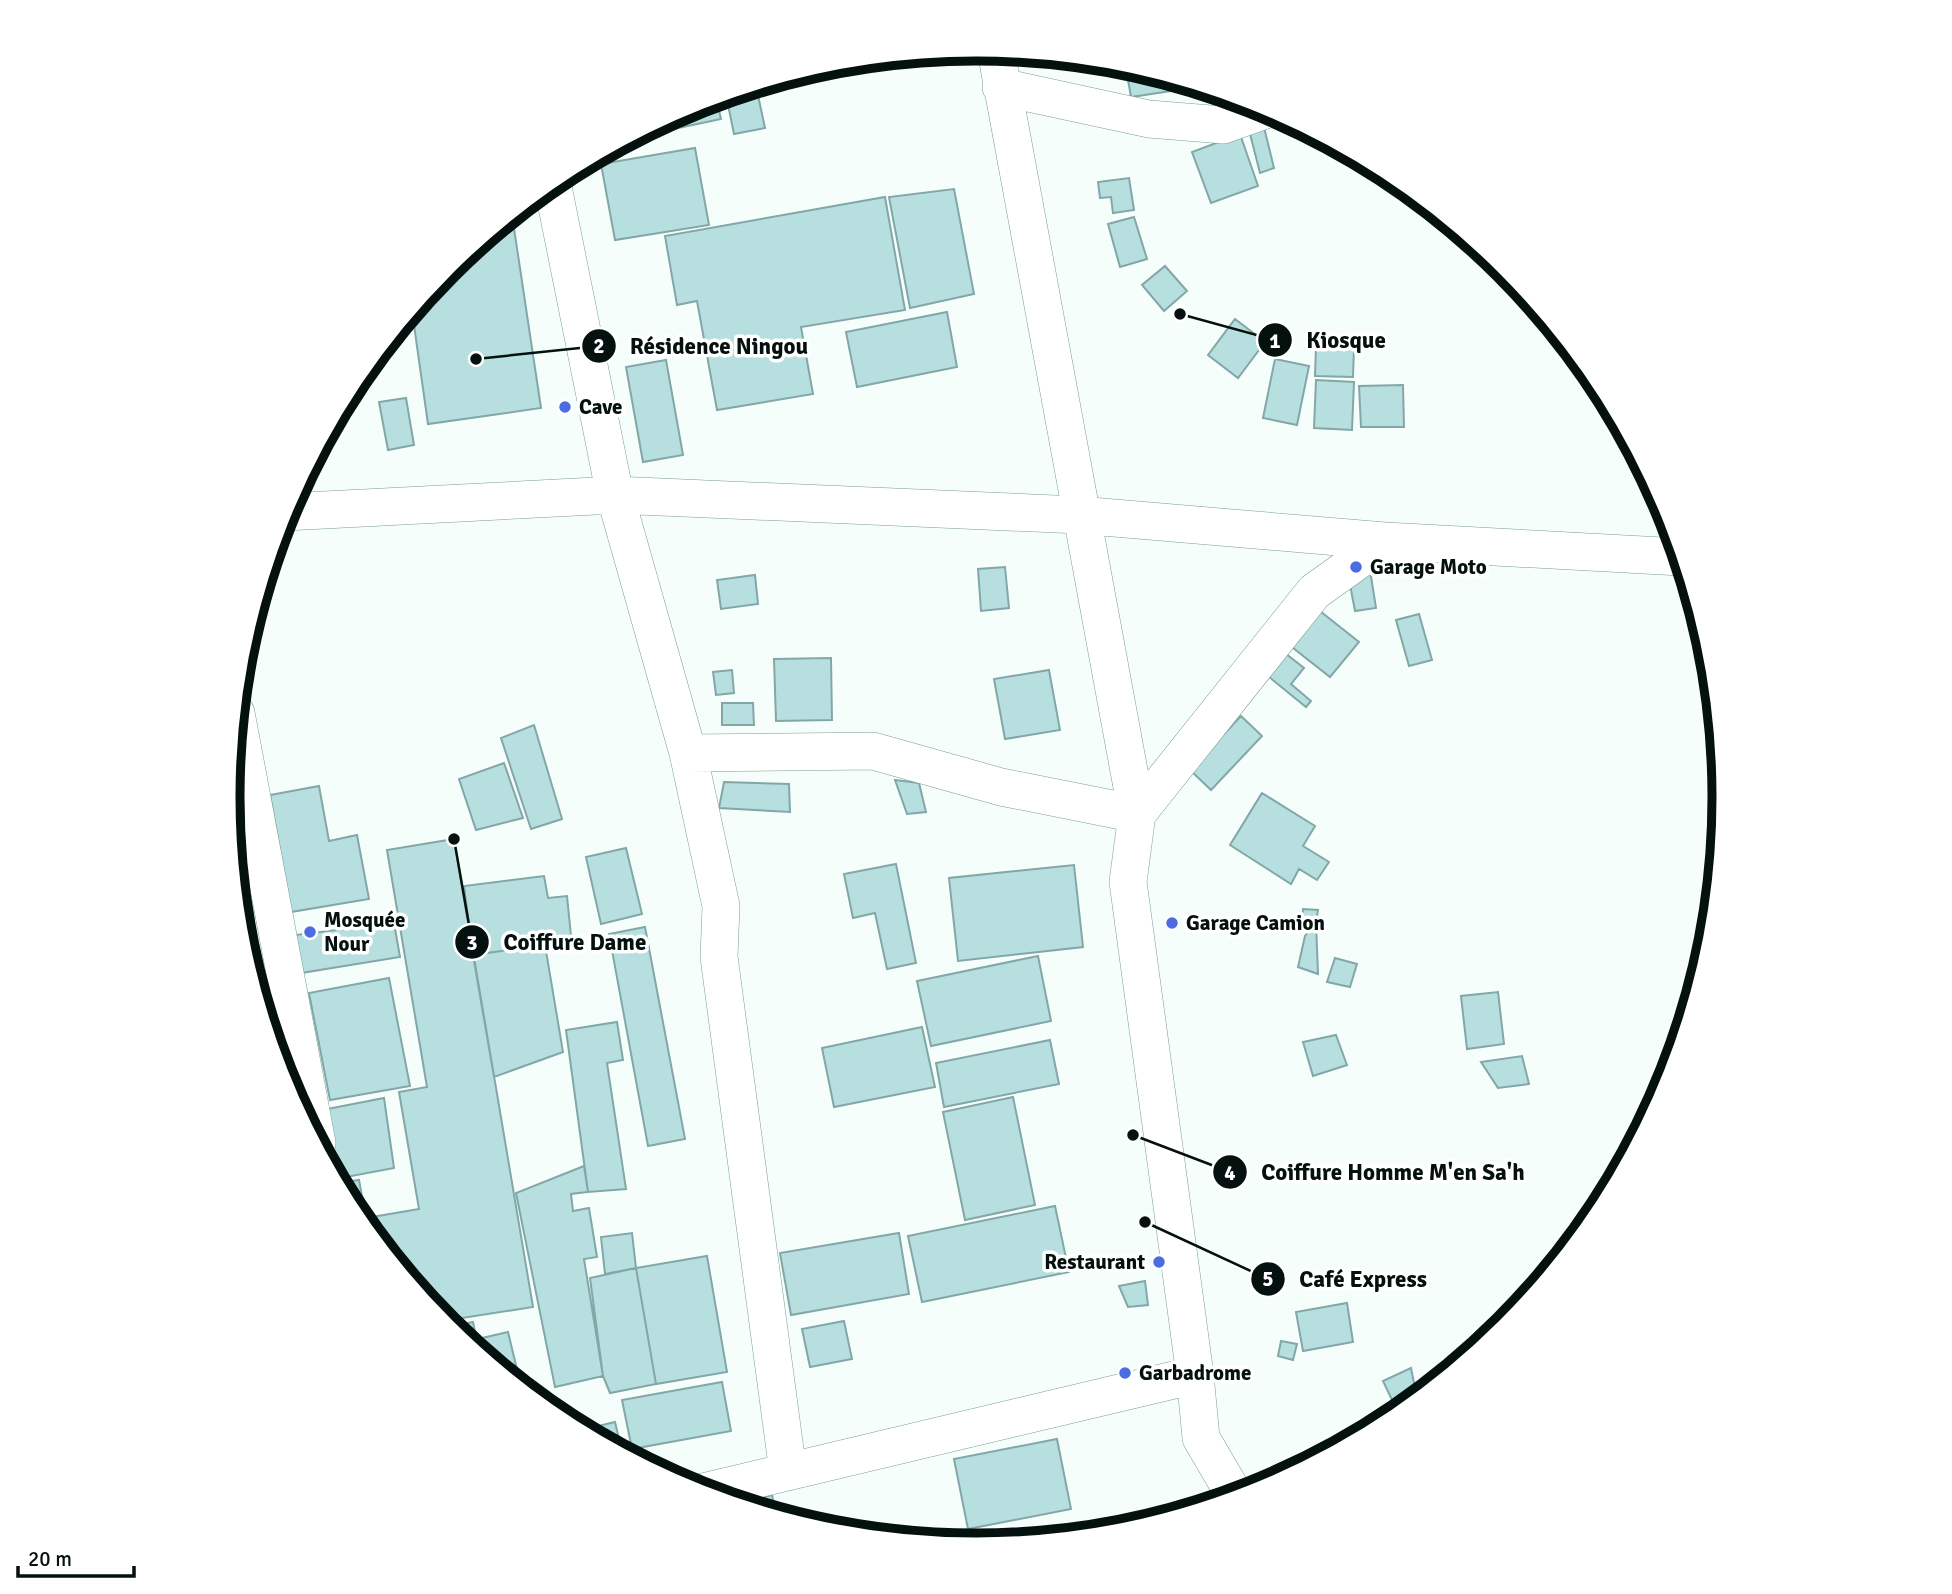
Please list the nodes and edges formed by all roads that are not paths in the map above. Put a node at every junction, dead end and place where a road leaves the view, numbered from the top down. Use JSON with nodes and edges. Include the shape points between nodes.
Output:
{"nodes":[{"id":1,"x":998,"y":62,"type":"edge"},
{"id":2,"x":1001,"y":87,"type":"junction"},
{"id":3,"x":1252,"y":115,"type":"edge"},
{"id":4,"x":554,"y":194,"type":"edge"},
{"id":5,"x":615,"y":495,"type":"junction"},
{"id":6,"x":298,"y":511,"type":"edge"},
{"id":7,"x":1079,"y":515,"type":"junction"},
{"id":8,"x":1385,"y":541,"type":"junction"},
{"id":9,"x":1671,"y":556,"type":"edge"},
{"id":10,"x":242,"y":746,"type":"edge"},
{"id":11,"x":688,"y":752,"type":"junction"},
{"id":12,"x":1137,"y":814,"type":"junction"},
{"id":13,"x":311,"y":1111,"type":"edge"},
{"id":14,"x":1195,"y":1375,"type":"junction"},
{"id":15,"x":788,"y":1472,"type":"junction"},
{"id":16,"x":722,"y":1487,"type":"edge"},
{"id":17,"x":1230,"y":1487,"type":"edge"}],
"edges":[{"from":1,"to":2,"type":"street"},
{"from":2,"to":3,"type":"street","via":[[1149,120],[1223,125]]},
{"from":2,"to":7,"type":"street"},
{"from":4,"to":5,"type":"street"},
{"from":5,"to":6,"type":"street"},
{"from":5,"to":7,"type":"street"},
{"from":5,"to":11,"type":"street"},
{"from":7,"to":8,"type":"street"},
{"from":7,"to":12,"type":"street"},
{"from":8,"to":9,"type":"street"},
{"from":8,"to":12,"type":"street","via":[[1314,592]]},
{"from":10,"to":13,"type":"street"},
{"from":11,"to":12,"type":"street","via":[[873,751],[1001,787]]},
{"from":11,"to":15,"type":"street","via":[[721,906],[719,957]]},
{"from":12,"to":14,"type":"street","via":[[1128,882]]},
{"from":14,"to":15,"type":"street"},
{"from":14,"to":17,"type":"street","via":[[1201,1438]]},
{"from":15,"to":16,"type":"street"}]}
